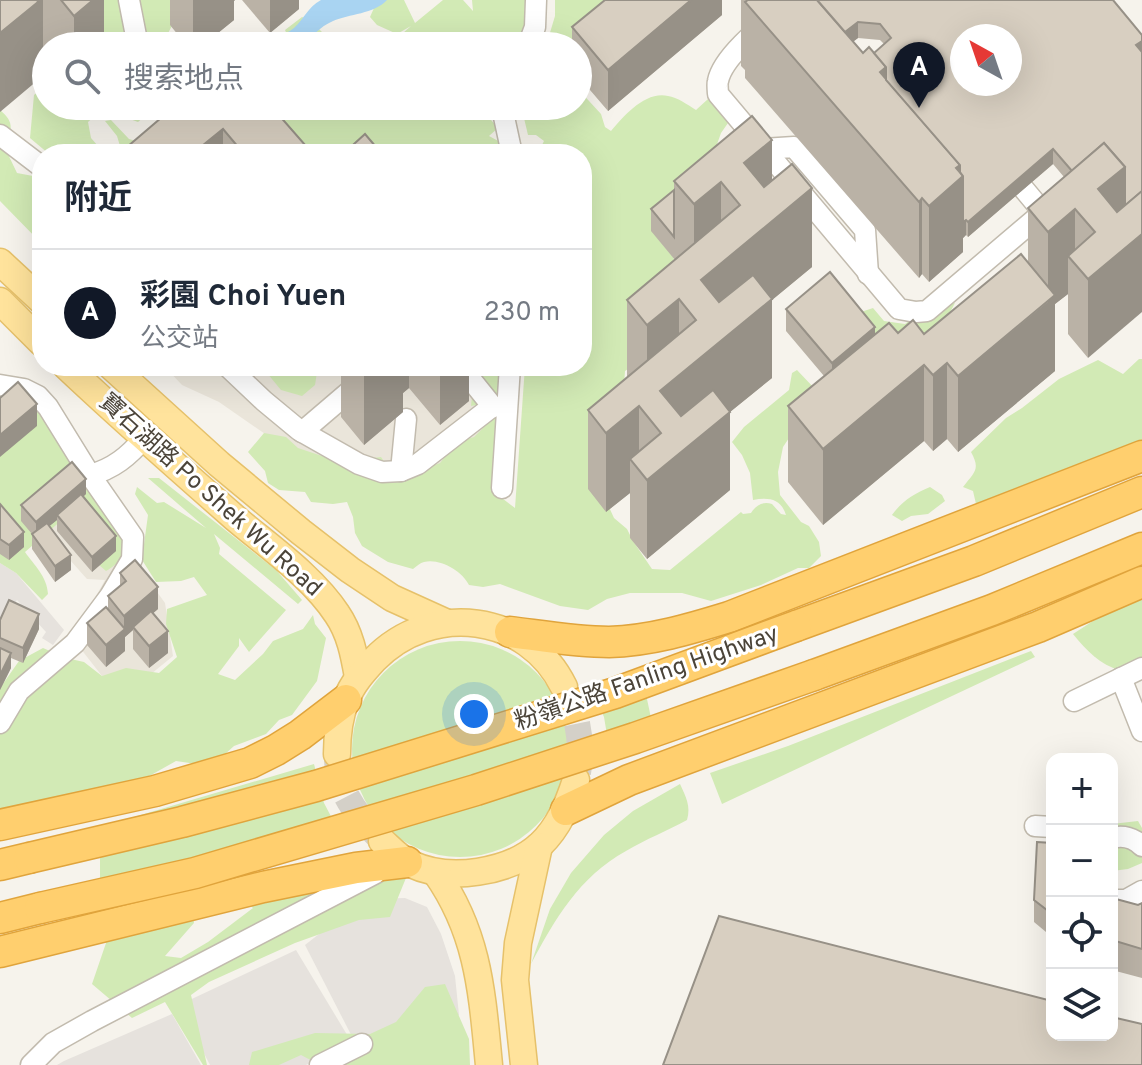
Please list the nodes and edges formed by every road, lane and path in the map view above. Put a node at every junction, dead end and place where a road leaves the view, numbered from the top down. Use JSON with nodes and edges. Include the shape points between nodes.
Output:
{"nodes":[{"id":1,"x":129,"y":0,"type":"edge"},
{"id":2,"x":536,"y":0,"type":"edge"},
{"id":3,"x":793,"y":0,"type":"edge"},
{"id":4,"x":135,"y":32,"type":"edge"},
{"id":5,"x":533,"y":32,"type":"edge"},
{"id":6,"x":179,"y":120,"type":"edge"},
{"id":7,"x":505,"y":120,"type":"edge"},
{"id":8,"x":190,"y":134,"type":"edge"},
{"id":9,"x":0,"y":135,"type":"edge"},
{"id":10,"x":510,"y":144,"type":"edge"},
{"id":11,"x":994,"y":157,"type":"edge"},
{"id":12,"x":32,"y":159,"type":"edge"},
{"id":13,"x":0,"y":262,"type":"edge"},
{"id":14,"x":32,"y":292,"type":"edge"},
{"id":15,"x":0,"y":301,"type":"edge"},
{"id":16,"x":32,"y":333,"type":"edge"},
{"id":17,"x":77,"y":376,"type":"edge"},
{"id":18,"x":122,"y":376,"type":"edge"},
{"id":19,"x":238,"y":376,"type":"edge"},
{"id":20,"x":468,"y":376,"type":"edge"},
{"id":21,"x":509,"y":376,"type":"edge"},
{"id":22,"x":0,"y":385,"type":"edge"},
{"id":23,"x":350,"y":391,"type":"dead end"},
{"id":24,"x":406,"y":419,"type":"dead end"},
{"id":25,"x":302,"y":432,"type":"junction"},
{"id":26,"x":144,"y":438,"type":"junction"},
{"id":27,"x":1142,"y":456,"type":"edge"},
{"id":28,"x":401,"y":471,"type":"junction"},
{"id":29,"x":90,"y":475,"type":"junction"},
{"id":30,"x":502,"y":488,"type":"dead end"},
{"id":31,"x":1142,"y":492,"type":"edge"},
{"id":32,"x":1142,"y":548,"type":"edge"},
{"id":33,"x":1142,"y":582,"type":"edge"},
{"id":34,"x":445,"y":622,"type":"junction"},
{"id":35,"x":510,"y":632,"type":"junction"},
{"id":36,"x":1142,"y":668,"type":"edge"},
{"id":37,"x":1121,"y":678,"type":"junction"},
{"id":38,"x":564,"y":687,"type":"tunnel mouth"},
{"id":39,"x":352,"y":688,"type":"junction"},
{"id":40,"x":1074,"y":701,"type":"dead end"},
{"id":41,"x":0,"y":723,"type":"edge"},
{"id":42,"x":1142,"y":731,"type":"edge"},
{"id":43,"x":337,"y":754,"type":"tunnel mouth"},
{"id":44,"x":576,"y":780,"type":"tunnel mouth"},
{"id":45,"x":566,"y":810,"type":"junction"},
{"id":46,"x":0,"y":825,"type":"edge"},
{"id":47,"x":1118,"y":838,"type":"edge"},
{"id":48,"x":539,"y":846,"type":"junction"},
{"id":49,"x":1142,"y":846,"type":"edge"},
{"id":50,"x":393,"y":856,"type":"junction"},
{"id":51,"x":0,"y":865,"type":"edge"},
{"id":52,"x":436,"y":873,"type":"junction"},
{"id":53,"x":1142,"y":891,"type":"edge"},
{"id":54,"x":1118,"y":900,"type":"edge"},
{"id":55,"x":0,"y":918,"type":"edge"},
{"id":56,"x":0,"y":952,"type":"edge"},
{"id":57,"x":362,"y":1044,"type":"dead end"},
{"id":58,"x":31,"y":1065,"type":"edge"},
{"id":59,"x":320,"y":1065,"type":"edge"},
{"id":60,"x":489,"y":1065,"type":"edge"},
{"id":61,"x":524,"y":1065,"type":"edge"}],
"edges":[{"from":1,"to":4,"type":"street"},
{"from":2,"to":5,"type":"street"},
{"from":3,"to":11,"type":"street","via":[[724,65],[718,94],[899,309],[927,311],[1050,206]]},
{"from":6,"to":8,"type":"street"},
{"from":7,"to":10,"type":"street"},
{"from":9,"to":12,"type":"street"},
{"from":13,"to":14,"type":"main road"},
{"from":15,"to":16,"type":"main road"},
{"from":17,"to":26,"type":"main road","name":"寶石湖路 Po Shek Wu Road"},
{"from":18,"to":34,"type":"main road","name":"寶石湖路 Po Shek Wu Road","via":[[338,561],[392,598]]},
{"from":19,"to":25,"type":"street"},
{"from":20,"to":28,"type":"street","via":[[493,407]]},
{"from":21,"to":30,"type":"street"},
{"from":22,"to":29,"type":"street","via":[[38,396]]},
{"from":23,"to":25,"type":"street"},
{"from":24,"to":28,"type":"street"},
{"from":25,"to":28,"type":"street","via":[[359,464],[382,472]]},
{"from":26,"to":29,"type":"street","via":[[118,464]]},
{"from":26,"to":39,"type":"main road","name":"寶石湖路 Po Shek Wu Road","via":[[281,554],[325,599],[354,650]]},
{"from":27,"to":35,"type":"highway","via":[[684,631],[608,642]]},
{"from":29,"to":41,"type":"street","via":[[133,537],[132,559],[75,643],[19,691]]},
{"from":31,"to":51,"type":"highway","name":"粉嶺公路 Fanling Highway","bridge":true,"via":[[974,561],[615,693],[316,786]]},
{"from":32,"to":55,"type":"highway","name":"粉嶺公路 Fanling Highway","bridge":true,"via":[[814,675],[476,790],[195,873]]},
{"from":33,"to":45,"type":"highway","via":[[1038,627],[629,780]]},
{"from":34,"to":35,"type":"main road"},
{"from":34,"to":39,"type":"main road","via":[[400,638]]},
{"from":35,"to":38,"type":"main road","via":[[534,647]]},
{"from":36,"to":37,"type":"street"},
{"from":37,"to":40,"type":"street"},
{"from":37,"to":42,"type":"street"},
{"from":39,"to":43,"type":"main road","via":[[337,735]]},
{"from":39,"to":46,"type":"highway","via":[[300,735],[250,763],[155,791]]},
{"from":44,"to":45,"type":"main road"},
{"from":45,"to":48,"type":"main road"},
{"from":47,"to":49,"type":"street"},
{"from":48,"to":52,"type":"main road","via":[[492,869]]},
{"from":48,"to":61,"type":"main road","via":[[515,980]]},
{"from":50,"to":52,"type":"main road"},
{"from":50,"to":56,"type":"highway"},
{"from":50,"to":58,"type":"street","via":[[69,1033]]},
{"from":52,"to":60,"type":"main road","via":[[452,895],[476,960]]},
{"from":53,"to":54,"type":"street"},
{"from":57,"to":59,"type":"street"}]}
